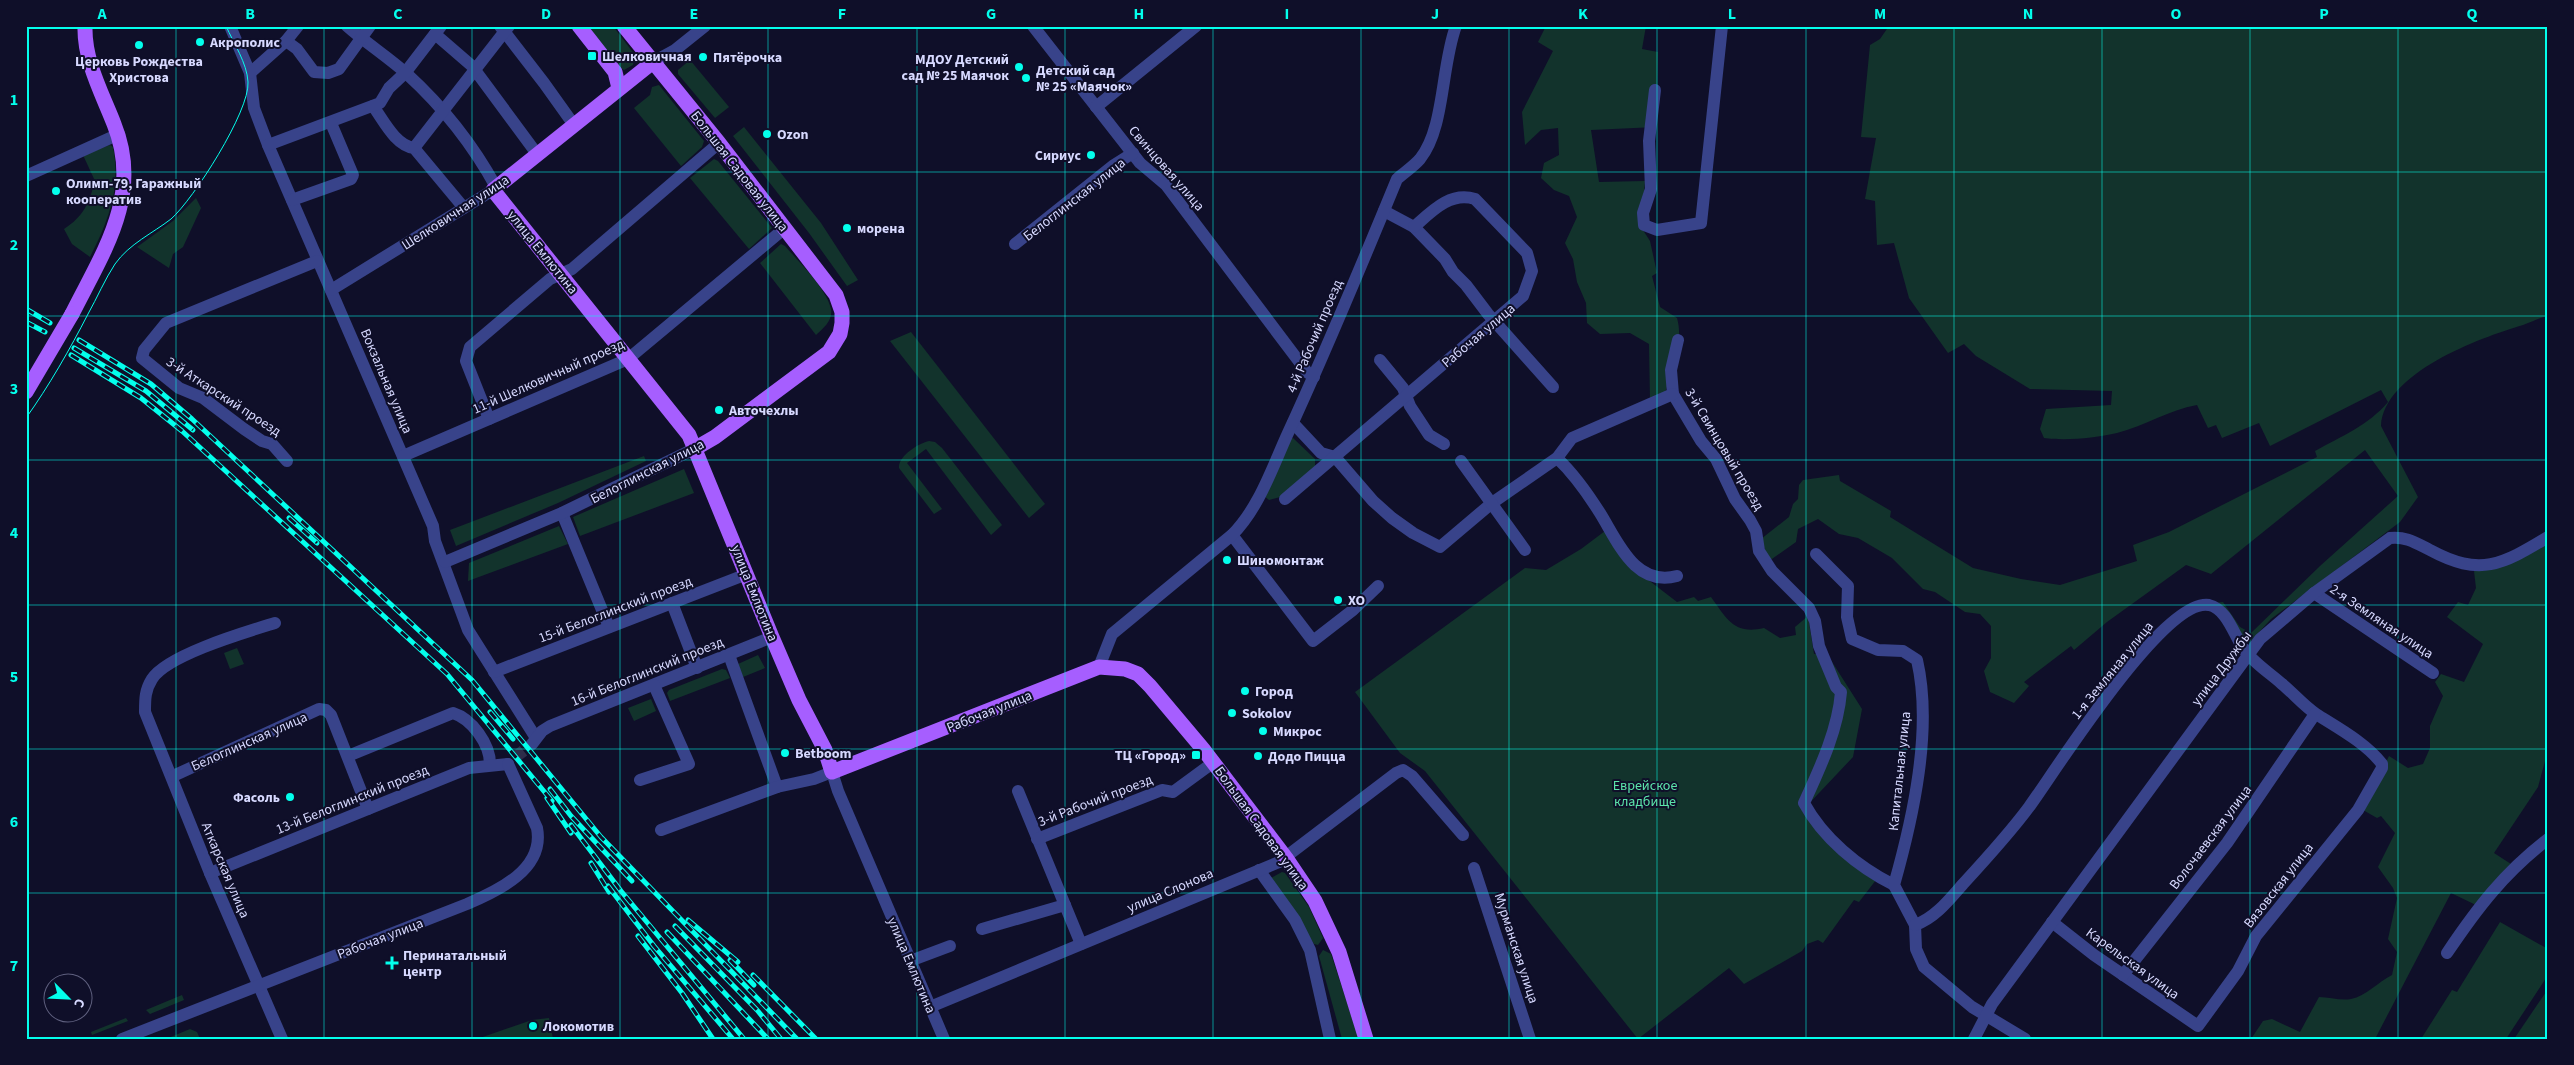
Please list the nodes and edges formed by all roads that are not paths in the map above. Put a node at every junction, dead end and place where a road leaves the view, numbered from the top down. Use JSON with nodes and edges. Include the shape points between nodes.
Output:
{"nodes":[{"id":1,"x":84,"y":26,"type":"edge"},
{"id":2,"x":230,"y":26,"type":"edge"},
{"id":3,"x":298,"y":26,"type":"edge"},
{"id":4,"x":347,"y":26,"type":"edge"},
{"id":5,"x":370,"y":26,"type":"edge"},
{"id":6,"x":579,"y":26,"type":"edge"},
{"id":7,"x":624,"y":26,"type":"edge"},
{"id":8,"x":705,"y":26,"type":"edge"},
{"id":9,"x":1033,"y":26,"type":"edge"},
{"id":10,"x":1196,"y":26,"type":"edge"},
{"id":11,"x":1456,"y":26,"type":"edge"},
{"id":12,"x":1722,"y":26,"type":"edge"},
{"id":13,"x":505,"y":28,"type":"edge"},
{"id":14,"x":438,"y":30,"type":"edge"},
{"id":15,"x":360,"y":38,"type":"junction"},
{"id":16,"x":286,"y":41,"type":"junction"},
{"id":17,"x":653,"y":62,"type":"junction"},
{"id":18,"x":476,"y":71,"type":"junction"},
{"id":19,"x":250,"y":73,"type":"junction"},
{"id":20,"x":405,"y":73,"type":"junction"},
{"id":21,"x":619,"y":88,"type":"junction"},
{"id":22,"x":1655,"y":90,"type":"dead end"},
{"id":23,"x":373,"y":106,"type":"junction"},
{"id":24,"x":1096,"y":107,"type":"junction"},
{"id":25,"x":442,"y":110,"type":"junction"},
{"id":26,"x":331,"y":123,"type":"junction"},
{"id":27,"x":574,"y":125,"type":"junction"},
{"id":28,"x":118,"y":134,"type":"junction"},
{"id":29,"x":719,"y":143,"type":"junction"},
{"id":30,"x":268,"y":145,"type":"junction"},
{"id":31,"x":414,"y":148,"type":"junction"},
{"id":32,"x":1133,"y":153,"type":"junction"},
{"id":33,"x":538,"y":154,"type":"junction"},
{"id":34,"x":26,"y":176,"type":"edge"},
{"id":35,"x":494,"y":189,"type":"junction"},
{"id":36,"x":292,"y":200,"type":"junction"},
{"id":37,"x":464,"y":208,"type":"junction"},
{"id":38,"x":1384,"y":211,"type":"junction"},
{"id":39,"x":1414,"y":227,"type":"junction"},
{"id":40,"x":786,"y":228,"type":"junction"},
{"id":41,"x":1015,"y":244,"type":"dead end"},
{"id":42,"x":317,"y":261,"type":"junction"},
{"id":43,"x":560,"y":274,"type":"junction"},
{"id":44,"x":331,"y":290,"type":"junction"},
{"id":45,"x":1494,"y":321,"type":"junction"},
{"id":46,"x":842,"y":323,"type":"joint"},
{"id":47,"x":1678,"y":340,"type":"dead end"},
{"id":48,"x":628,"y":359,"type":"junction"},
{"id":49,"x":1380,"y":360,"type":"dead end"},
{"id":50,"x":1314,"y":376,"type":"junction"},
{"id":51,"x":1553,"y":387,"type":"dead end"},
{"id":52,"x":26,"y":392,"type":"edge"},
{"id":53,"x":1673,"y":394,"type":"junction"},
{"id":54,"x":1406,"y":395,"type":"junction"},
{"id":55,"x":488,"y":419,"type":"junction"},
{"id":56,"x":1293,"y":423,"type":"junction"},
{"id":57,"x":1444,"y":444,"type":"dead end"},
{"id":58,"x":696,"y":448,"type":"junction"},
{"id":59,"x":403,"y":456,"type":"junction"},
{"id":60,"x":1335,"y":457,"type":"junction"},
{"id":61,"x":1557,"y":458,"type":"junction"},
{"id":62,"x":287,"y":461,"type":"dead end"},
{"id":63,"x":1461,"y":461,"type":"dead end"},
{"id":64,"x":1285,"y":499,"type":"dead end"},
{"id":65,"x":1492,"y":503,"type":"junction"},
{"id":66,"x":562,"y":513,"type":"junction"},
{"id":67,"x":1232,"y":535,"type":"junction"},
{"id":68,"x":2548,"y":537,"type":"edge"},
{"id":69,"x":1525,"y":550,"type":"dead end"},
{"id":70,"x":1816,"y":554,"type":"dead end"},
{"id":71,"x":445,"y":562,"type":"junction"},
{"id":72,"x":747,"y":574,"type":"junction"},
{"id":73,"x":1677,"y":576,"type":"dead end"},
{"id":74,"x":1378,"y":586,"type":"dead end"},
{"id":75,"x":2314,"y":593,"type":"junction"},
{"id":76,"x":672,"y":603,"type":"junction"},
{"id":77,"x":275,"y":623,"type":"dead end"},
{"id":78,"x":609,"y":627,"type":"junction"},
{"id":79,"x":772,"y":637,"type":"junction"},
{"id":80,"x":2248,"y":654,"type":"junction"},
{"id":81,"x":728,"y":655,"type":"junction"},
{"id":82,"x":1099,"y":667,"type":"junction"},
{"id":83,"x":697,"y":668,"type":"junction"},
{"id":84,"x":494,"y":672,"type":"junction"},
{"id":85,"x":2433,"y":673,"type":"dead end"},
{"id":86,"x":654,"y":685,"type":"junction"},
{"id":87,"x":2315,"y":714,"type":"junction"},
{"id":88,"x":534,"y":741,"type":"joint"},
{"id":89,"x":348,"y":756,"type":"junction"},
{"id":90,"x":511,"y":761,"type":"joint"},
{"id":91,"x":1214,"y":762,"type":"junction"},
{"id":92,"x":490,"y":764,"type":"junction"},
{"id":93,"x":2382,"y":764,"type":"joint"},
{"id":94,"x":832,"y":772,"type":"junction"},
{"id":95,"x":173,"y":776,"type":"junction"},
{"id":96,"x":640,"y":780,"type":"dead end"},
{"id":97,"x":777,"y":787,"type":"junction"},
{"id":98,"x":1018,"y":791,"type":"dead end"},
{"id":99,"x":368,"y":809,"type":"junction"},
{"id":100,"x":661,"y":830,"type":"dead end"},
{"id":101,"x":1463,"y":835,"type":"dead end"},
{"id":102,"x":1037,"y":838,"type":"junction"},
{"id":103,"x":2548,"y":838,"type":"edge"},
{"id":104,"x":1286,"y":858,"type":"junction"},
{"id":105,"x":1474,"y":868,"type":"dead end"},
{"id":106,"x":1259,"y":870,"type":"junction"},
{"id":107,"x":210,"y":873,"type":"junction"},
{"id":108,"x":1894,"y":885,"type":"junction"},
{"id":109,"x":1065,"y":905,"type":"junction"},
{"id":110,"x":2052,"y":922,"type":"junction"},
{"id":111,"x":1915,"y":925,"type":"junction"},
{"id":112,"x":982,"y":929,"type":"dead end"},
{"id":113,"x":1081,"y":944,"type":"junction"},
{"id":114,"x":950,"y":946,"type":"dead end"},
{"id":115,"x":2447,"y":953,"type":"dead end"},
{"id":116,"x":910,"y":961,"type":"junction"},
{"id":117,"x":2123,"y":975,"type":"junction"},
{"id":118,"x":259,"y":985,"type":"junction"},
{"id":119,"x":930,"y":1007,"type":"junction"},
{"id":120,"x":1986,"y":1016,"type":"junction"},
{"id":121,"x":2198,"y":1026,"type":"joint"},
{"id":122,"x":1974,"y":1038,"type":"edge"},
{"id":123,"x":122,"y":1039,"type":"edge"},
{"id":124,"x":282,"y":1039,"type":"edge"},
{"id":125,"x":944,"y":1039,"type":"edge"},
{"id":126,"x":1330,"y":1039,"type":"edge"},
{"id":127,"x":1366,"y":1039,"type":"edge"},
{"id":128,"x":1530,"y":1039,"type":"edge"},
{"id":129,"x":2025,"y":1039,"type":"edge"}],
"edges":[{"from":1,"to":28,"type":"main road","via":[[90,63]]},
{"from":2,"to":19,"type":"street","name":"Вокзальная улица"},
{"from":3,"to":16,"type":"street"},
{"from":4,"to":15,"type":"street","name":"улица Емлютина"},
{"from":5,"to":15,"type":"street"},
{"from":6,"to":21,"type":"main road","via":[[615,72]]},
{"from":7,"to":17,"type":"main road","name":"Большая Садовая улица"},
{"from":8,"to":17,"type":"street","via":[[676,50]]},
{"from":9,"to":24,"type":"street","name":"Свинцовая улица"},
{"from":10,"to":24,"type":"street"},
{"from":11,"to":38,"type":"street","name":"4-й Рабочий проезд","via":[[1445,62],[1434,130],[1419,160],[1397,179]]},
{"from":12,"to":22,"type":"street","via":[[1701,223],[1657,230],[1644,225],[1643,213],[1651,189],[1649,141]]},
{"from":13,"to":18,"type":"street"},
{"from":13,"to":27,"type":"street"},
{"from":14,"to":18,"type":"street"},
{"from":14,"to":20,"type":"street"},
{"from":15,"to":16,"type":"street","via":[[339,69],[328,73],[314,72],[297,49]]},
{"from":15,"to":20,"type":"street","name":"улица Емлютина"},
{"from":16,"to":19,"type":"street"},
{"from":17,"to":21,"type":"main road","name":"Шелковичная улица"},
{"from":17,"to":29,"type":"main road","name":"Большая Садовая улица"},
{"from":18,"to":25,"type":"street"},
{"from":18,"to":33,"type":"street"},
{"from":19,"to":30,"type":"street","name":"Вокзальная улица","via":[[254,108]]},
{"from":20,"to":23,"type":"street","via":[[389,88],[380,103]]},
{"from":20,"to":25,"type":"street","name":"улица Емлютина"},
{"from":21,"to":27,"type":"main road","name":"Шелковичная улица"},
{"from":23,"to":26,"type":"street"},
{"from":23,"to":31,"type":"street","via":[[390,131],[402,143]]},
{"from":24,"to":32,"type":"street","name":"Свинцовая улица"},
{"from":25,"to":31,"type":"street"},
{"from":25,"to":35,"type":"street","name":"улица Емлютина","via":[[467,141]]},
{"from":26,"to":30,"type":"street"},
{"from":26,"to":36,"type":"street","via":[[353,175],[351,179]]},
{"from":27,"to":33,"type":"main road","name":"Шелковичная улица"},
{"from":28,"to":34,"type":"street"},
{"from":28,"to":52,"type":"main road","bridge":true,"via":[[124,160],[124,199],[117,221],[72,314]]},
{"from":29,"to":40,"type":"main road","name":"Большая Садовая улица"},
{"from":29,"to":43,"type":"street","via":[[572,269]]},
{"from":30,"to":36,"type":"street","name":"Вокзальная улица"},
{"from":31,"to":37,"type":"street"},
{"from":32,"to":41,"type":"street","name":"Белоглинская улица","via":[[1114,164]]},
{"from":32,"to":50,"type":"street","name":"Свинцовая улица","via":[[1166,185],[1307,372]]},
{"from":33,"to":35,"type":"main road","name":"Шелковичная улица"},
{"from":35,"to":37,"type":"street","name":"Шелковичная улица"},
{"from":35,"to":43,"type":"main road","name":"улица Емлютина"},
{"from":36,"to":42,"type":"street","name":"Вокзальная улица"},
{"from":37,"to":44,"type":"street","name":"Шелковичная улица"},
{"from":38,"to":39,"type":"street"},
{"from":38,"to":50,"type":"street","name":"4-й Рабочий проезд"},
{"from":39,"to":45,"type":"street","via":[[1466,284]]},
{"from":39,"to":45,"type":"street","name":"Рабочая улица","via":[[1437,206],[1468,196],[1482,205],[1490,218],[1526,253],[1532,271],[1523,296]]},
{"from":40,"to":46,"type":"main road","name":"Большая Садовая улица","via":[[836,295]]},
{"from":40,"to":48,"type":"street","name":"11-й Шелковичный проезд"},
{"from":42,"to":44,"type":"street","name":"Вокзальная улица"},
{"from":42,"to":62,"type":"street","name":"3-й Аткарский проезд","via":[[166,323],[144,350],[142,358],[179,388],[203,398],[244,430],[272,444]]},
{"from":43,"to":48,"type":"main road","name":"улица Емлютина"},
{"from":43,"to":55,"type":"street","via":[[542,285],[466,354]]},
{"from":44,"to":59,"type":"street","name":"Вокзальная улица"},
{"from":45,"to":51,"type":"street"},
{"from":45,"to":54,"type":"street","name":"Рабочая улица"},
{"from":46,"to":58,"type":"main road","name":"Белоглинская улица","via":[[840,334],[829,352]]},
{"from":47,"to":53,"type":"street","name":"3-й Свинцовый проезд","via":[[1671,370]]},
{"from":48,"to":55,"type":"street","name":"11-й Шелковичный проезд"},
{"from":48,"to":58,"type":"main road","name":"улица Емлютина","via":[[689,434]]},
{"from":49,"to":54,"type":"street"},
{"from":50,"to":56,"type":"street","name":"4-й Рабочий проезд"},
{"from":53,"to":61,"type":"street","via":[[1572,438]]},
{"from":53,"to":108,"type":"street","name":"3-й Свинцовый проезд","via":[[1701,442],[1716,459],[1735,499],[1756,531],[1759,551],[1772,571],[1809,608],[1819,646],[1836,688],[1841,692],[1831,738],[1804,803],[1834,843]]},
{"from":54,"to":57,"type":"street","via":[[1429,435]]},
{"from":54,"to":60,"type":"street","name":"Рабочая улица"},
{"from":55,"to":59,"type":"street","name":"11-й Шелковичный проезд"},
{"from":56,"to":60,"type":"street","via":[[1321,453]]},
{"from":56,"to":67,"type":"street","name":"4-й Рабочий проезд","via":[[1256,503]]},
{"from":58,"to":66,"type":"street","name":"Белоглинская улица"},
{"from":58,"to":72,"type":"main road","name":"улица Емлютина"},
{"from":59,"to":71,"type":"street","name":"Вокзальная улица"},
{"from":60,"to":64,"type":"street","name":"Рабочая улица"},
{"from":60,"to":65,"type":"street","via":[[1392,518],[1440,547]]},
{"from":61,"to":65,"type":"street"},
{"from":61,"to":73,"type":"street","via":[[1585,491],[1610,533],[1638,569],[1659,578]]},
{"from":63,"to":65,"type":"street"},
{"from":65,"to":69,"type":"street"},
{"from":66,"to":71,"type":"street","name":"Белоглинская улица"},
{"from":66,"to":78,"type":"street"},
{"from":67,"to":74,"type":"street","via":[[1313,641]]},
{"from":67,"to":82,"type":"street","via":[[1112,634]]},
{"from":68,"to":75,"type":"street","name":"улица Дружбы","via":[[2514,556],[2476,567],[2456,563],[2413,541],[2390,538]]},
{"from":70,"to":108,"type":"street","name":"Капитальная улица","via":[[1848,586],[1847,617],[1852,639],[1878,650],[1903,651],[1917,660],[1922,682],[1918,763],[1907,839]]},
{"from":71,"to":84,"type":"street","name":"Вокзальная улица","via":[[468,630]]},
{"from":72,"to":76,"type":"street","name":"15-й Белоглинский проезд"},
{"from":72,"to":79,"type":"main road","name":"улица Емлютина"},
{"from":75,"to":80,"type":"street","name":"улица Дружбы","via":[[2260,639]]},
{"from":75,"to":85,"type":"street","name":"2-я Земляная улица"},
{"from":76,"to":78,"type":"street","name":"15-й Белоглинский проезд"},
{"from":76,"to":83,"type":"street"},
{"from":77,"to":95,"type":"street","name":"Аткарская улица","via":[[167,663],[152,678],[145,694],[145,712]]},
{"from":78,"to":84,"type":"street","name":"15-й Белоглинский проезд"},
{"from":79,"to":81,"type":"street","name":"16-й Белоглинский проезд"},
{"from":79,"to":94,"type":"main road","name":"улица Емлютина","via":[[825,750]]},
{"from":80,"to":87,"type":"street","name":"1-я Земляная улица"},
{"from":80,"to":110,"type":"street","name":"улица Дружбы"},
{"from":80,"to":111,"type":"street","name":"1-я Земляная улица","via":[[2220,612],[2210,606],[2198,605],[2166,626],[2098,709],[2007,836],[1951,899],[1924,922]]},
{"from":81,"to":83,"type":"street","name":"16-й Белоглинский проезд"},
{"from":81,"to":97,"type":"street"},
{"from":82,"to":91,"type":"main road","name":"Большая Садовая улица","via":[[1113,666],[1138,674]]},
{"from":82,"to":94,"type":"main road","name":"Рабочая улица"},
{"from":83,"to":86,"type":"street","name":"16-й Белоглинский проезд"},
{"from":84,"to":88,"type":"street","name":"Вокзальная улица"},
{"from":86,"to":88,"type":"street","name":"16-й Белоглинский проезд","via":[[550,726]]},
{"from":86,"to":96,"type":"street","via":[[690,764]]},
{"from":87,"to":93,"type":"street","name":"1-я Земляная улица"},
{"from":87,"to":117,"type":"street","name":"Волочаевская улица","via":[[2227,843]]},
{"from":89,"to":92,"type":"street","via":[[453,713],[470,722],[490,753]]},
{"from":89,"to":95,"type":"street","name":"Белоглинская улица","via":[[331,715],[319,709]]},
{"from":89,"to":99,"type":"street"},
{"from":90,"to":92,"type":"street","name":"13-й Белоглинский проезд"},
{"from":90,"to":118,"type":"street","name":"Рабочая улица","via":[[539,838],[537,851],[510,883],[474,901]]},
{"from":91,"to":102,"type":"street","name":"3-й Рабочий проезд","via":[[1173,792],[1162,790]]},
{"from":91,"to":104,"type":"main road","name":"Большая Садовая улица"},
{"from":92,"to":99,"type":"street","name":"13-й Белоглинский проезд","via":[[469,768]]},
{"from":93,"to":121,"type":"street","name":"Вязовская улица","via":[[2358,810],[2256,936],[2238,971]]},
{"from":94,"to":97,"type":"street","name":"Рабочая улица","via":[[814,780]]},
{"from":94,"to":116,"type":"street","name":"улица Емлютина"},
{"from":95,"to":107,"type":"street","name":"Аткарская улица"},
{"from":97,"to":100,"type":"street","name":"Рабочая улица"},
{"from":98,"to":102,"type":"street"},
{"from":99,"to":107,"type":"street","name":"13-й Белоглинский проезд"},
{"from":101,"to":104,"type":"street","name":"улица Слонова","via":[[1412,776],[1403,770]]},
{"from":102,"to":109,"type":"street"},
{"from":103,"to":115,"type":"street","via":[[2518,862],[2491,891]]},
{"from":104,"to":106,"type":"street","name":"улица Слонова"},
{"from":104,"to":127,"type":"main road","name":"Большая Садовая улица","via":[[1315,901],[1340,952]]},
{"from":105,"to":128,"type":"street","name":"Мурманская улица"},
{"from":106,"to":113,"type":"street","name":"улица Слонова"},
{"from":106,"to":126,"type":"street","via":[[1296,920],[1310,950]]},
{"from":107,"to":118,"type":"street","name":"Аткарская улица"},
{"from":108,"to":111,"type":"street"},
{"from":109,"to":112,"type":"street"},
{"from":109,"to":113,"type":"street"},
{"from":110,"to":117,"type":"street","name":"Карельская улица"},
{"from":110,"to":120,"type":"street","name":"улица Дружбы"},
{"from":111,"to":120,"type":"street","via":[[1916,949],[1924,967]]},
{"from":113,"to":119,"type":"street","name":"улица Слонова"},
{"from":114,"to":116,"type":"street"},
{"from":116,"to":119,"type":"street","name":"улица Емлютина"},
{"from":117,"to":121,"type":"street","name":"Карельская улица"},
{"from":118,"to":123,"type":"street","name":"Рабочая улица"},
{"from":118,"to":124,"type":"street","name":"Аткарская улица"},
{"from":119,"to":125,"type":"street","name":"улица Емлютина"},
{"from":120,"to":122,"type":"street","name":"улица Дружбы"},
{"from":120,"to":129,"type":"street"}]}
